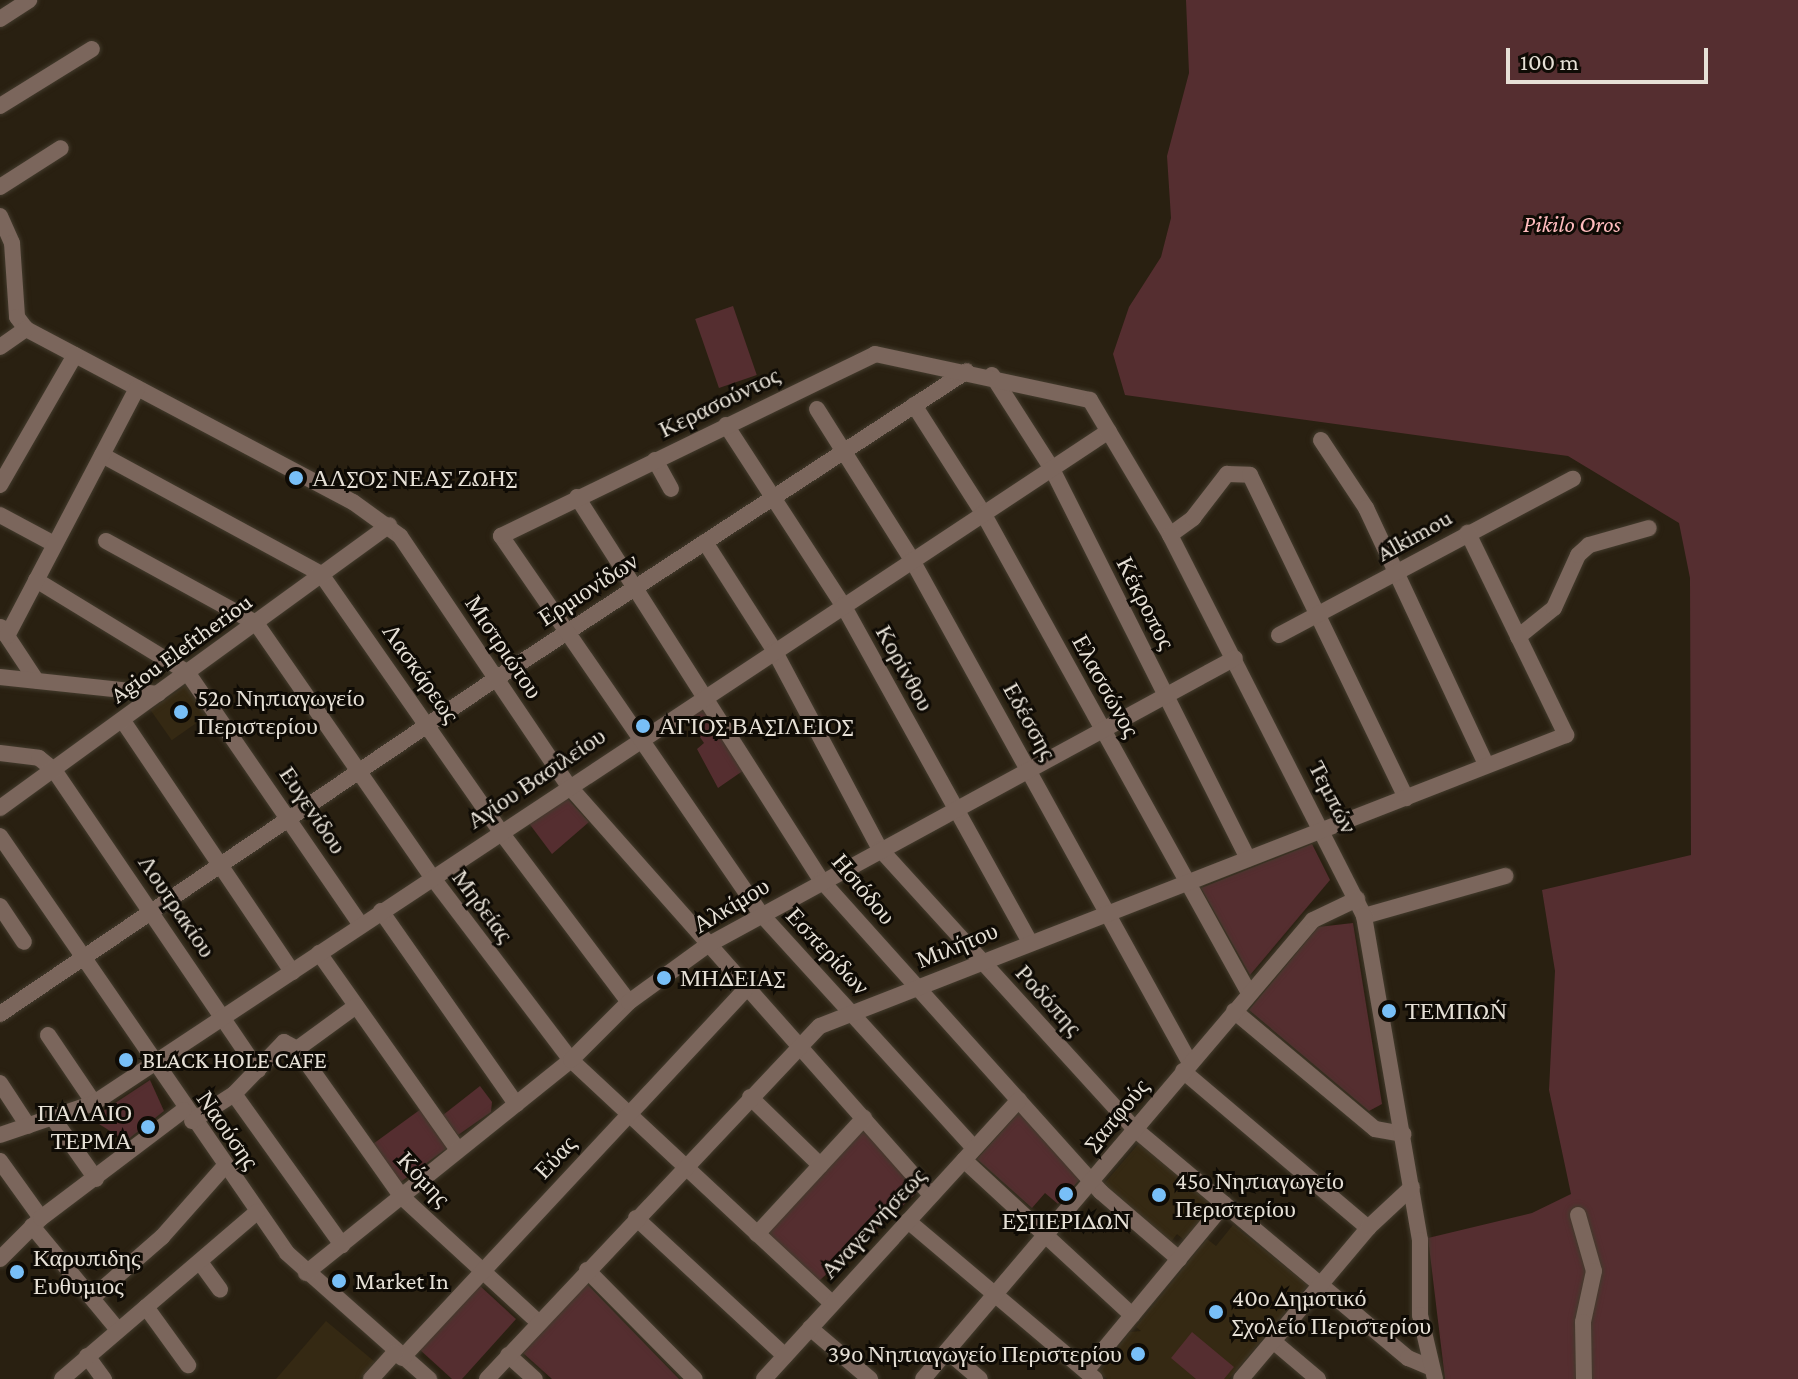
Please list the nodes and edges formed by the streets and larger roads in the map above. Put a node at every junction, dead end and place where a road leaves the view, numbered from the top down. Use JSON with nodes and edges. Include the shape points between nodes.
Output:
{"nodes":[{"id":1,"x":29,"y":0,"type":"edge"},
{"id":2,"x":0,"y":19,"type":"edge"},
{"id":3,"x":92,"y":49,"type":"dead end"},
{"id":4,"x":0,"y":106,"type":"edge"},
{"id":5,"x":61,"y":148,"type":"dead end"},
{"id":6,"x":0,"y":187,"type":"edge"},
{"id":7,"x":0,"y":216,"type":"edge"},
{"id":8,"x":6,"y":261,"type":"edge"},
{"id":9,"x":26,"y":329,"type":"junction"},
{"id":10,"x":0,"y":347,"type":"edge"},
{"id":11,"x":75,"y":355,"type":"junction"},
{"id":12,"x":967,"y":371,"type":"junction"},
{"id":13,"x":992,"y":375,"type":"junction"},
{"id":14,"x":137,"y":388,"type":"junction"},
{"id":15,"x":914,"y":405,"type":"junction"},
{"id":16,"x":817,"y":409,"type":"dead end"},
{"id":17,"x":726,"y":425,"type":"junction"},
{"id":18,"x":1109,"y":431,"type":"junction"},
{"id":19,"x":1321,"y":440,"type":"dead end"},
{"id":20,"x":845,"y":451,"type":"junction"},
{"id":21,"x":102,"y":455,"type":"junction"},
{"id":22,"x":655,"y":460,"type":"junction"},
{"id":23,"x":1052,"y":469,"type":"junction"},
{"id":24,"x":1573,"y":479,"type":"dead end"},
{"id":25,"x":0,"y":485,"type":"edge"},
{"id":26,"x":671,"y":489,"type":"dead end"},
{"id":27,"x":577,"y":497,"type":"junction"},
{"id":28,"x":774,"y":497,"type":"junction"},
{"id":29,"x":983,"y":513,"type":"junction"},
{"id":30,"x":0,"y":515,"type":"edge"},
{"id":31,"x":389,"y":525,"type":"junction"},
{"id":32,"x":1649,"y":528,"type":"dead end"},
{"id":33,"x":1468,"y":533,"type":"junction"},
{"id":34,"x":1170,"y":535,"type":"junction"},
{"id":35,"x":501,"y":536,"type":"joint"},
{"id":36,"x":106,"y":541,"type":"dead end"},
{"id":37,"x":705,"y":542,"type":"junction"},
{"id":38,"x":54,"y":544,"type":"junction"},
{"id":39,"x":912,"y":560,"type":"junction"},
{"id":40,"x":321,"y":574,"type":"junction"},
{"id":41,"x":1395,"y":574,"type":"junction"},
{"id":42,"x":36,"y":580,"type":"junction"},
{"id":43,"x":636,"y":586,"type":"junction"},
{"id":44,"x":843,"y":605,"type":"junction"},
{"id":45,"x":1322,"y":614,"type":"junction"},
{"id":46,"x":256,"y":623,"type":"junction"},
{"id":47,"x":4,"y":631,"type":"edge"},
{"id":48,"x":565,"y":633,"type":"junction"},
{"id":49,"x":1279,"y":635,"type":"dead end"},
{"id":50,"x":1518,"y":637,"type":"junction"},
{"id":51,"x":774,"y":650,"type":"junction"},
{"id":52,"x":1235,"y":658,"type":"junction"},
{"id":53,"x":187,"y":672,"type":"junction"},
{"id":54,"x":0,"y":677,"type":"edge"},
{"id":55,"x":497,"y":678,"type":"junction"},
{"id":56,"x":36,"y":680,"type":"junction"},
{"id":57,"x":158,"y":694,"type":"junction"},
{"id":58,"x":706,"y":695,"type":"junction"},
{"id":59,"x":1165,"y":696,"type":"junction"},
{"id":60,"x":123,"y":721,"type":"junction"},
{"id":61,"x":428,"y":724,"type":"junction"},
{"id":62,"x":1103,"y":730,"type":"junction"},
{"id":63,"x":638,"y":740,"type":"junction"},
{"id":64,"x":0,"y":753,"type":"edge"},
{"id":65,"x":1486,"y":764,"type":"junction"},
{"id":66,"x":1028,"y":768,"type":"junction"},
{"id":67,"x":54,"y":770,"type":"junction"},
{"id":68,"x":359,"y":771,"type":"junction"},
{"id":69,"x":568,"y":785,"type":"junction"},
{"id":70,"x":1406,"y":798,"type":"junction"},
{"id":71,"x":0,"y":808,"type":"edge"},
{"id":72,"x":954,"y":808,"type":"junction"},
{"id":73,"x":289,"y":818,"type":"junction"},
{"id":74,"x":500,"y":831,"type":"junction"},
{"id":75,"x":1323,"y":831,"type":"junction"},
{"id":76,"x":0,"y":836,"type":"edge"},
{"id":77,"x":880,"y":849,"type":"junction"},
{"id":78,"x":1248,"y":858,"type":"junction"},
{"id":79,"x":219,"y":865,"type":"junction"},
{"id":80,"x":1505,"y":876,"type":"dead end"},
{"id":81,"x":432,"y":877,"type":"junction"},
{"id":82,"x":821,"y":880,"type":"junction"},
{"id":83,"x":1184,"y":882,"type":"junction"},
{"id":84,"x":1357,"y":899,"type":"junction"},
{"id":85,"x":0,"y":906,"type":"edge"},
{"id":86,"x":152,"y":911,"type":"junction"},
{"id":87,"x":381,"y":911,"type":"junction"},
{"id":88,"x":1106,"y":913,"type":"junction"},
{"id":89,"x":761,"y":914,"type":"junction"},
{"id":90,"x":1364,"y":916,"type":"junction"},
{"id":91,"x":361,"y":925,"type":"junction"},
{"id":92,"x":24,"y":942,"type":"dead end"},
{"id":93,"x":1030,"y":942,"type":"junction"},
{"id":94,"x":706,"y":946,"type":"junction"},
{"id":95,"x":319,"y":953,"type":"junction"},
{"id":96,"x":81,"y":958,"type":"junction"},
{"id":97,"x":982,"y":962,"type":"junction"},
{"id":98,"x":292,"y":972,"type":"junction"},
{"id":99,"x":917,"y":987,"type":"junction"},
{"id":100,"x":745,"y":990,"type":"junction"},
{"id":101,"x":1249,"y":993,"type":"junction"},
{"id":102,"x":629,"y":1002,"type":"junction"},
{"id":103,"x":356,"y":1006,"type":"junction"},
{"id":104,"x":1234,"y":1011,"type":"junction"},
{"id":105,"x":853,"y":1013,"type":"junction"},
{"id":106,"x":0,"y":1014,"type":"edge"},
{"id":107,"x":223,"y":1018,"type":"junction"},
{"id":108,"x":48,"y":1035,"type":"dead end"},
{"id":109,"x":796,"y":1046,"type":"junction"},
{"id":110,"x":297,"y":1049,"type":"junction"},
{"id":111,"x":571,"y":1060,"type":"junction"},
{"id":112,"x":154,"y":1065,"type":"junction"},
{"id":113,"x":1186,"y":1067,"type":"junction"},
{"id":114,"x":258,"y":1070,"type":"junction"},
{"id":115,"x":0,"y":1083,"type":"edge"},
{"id":116,"x":234,"y":1094,"type":"junction"},
{"id":117,"x":750,"y":1097,"type":"junction"},
{"id":118,"x":1019,"y":1100,"type":"junction"},
{"id":119,"x":94,"y":1103,"type":"junction"},
{"id":120,"x":516,"y":1104,"type":"junction"},
{"id":121,"x":628,"y":1113,"type":"junction"},
{"id":122,"x":188,"y":1115,"type":"junction"},
{"id":123,"x":864,"y":1118,"type":"junction"},
{"id":124,"x":55,"y":1121,"type":"junction"},
{"id":125,"x":28,"y":1126,"type":"junction"},
{"id":126,"x":1136,"y":1130,"type":"junction"},
{"id":127,"x":1404,"y":1134,"type":"junction"},
{"id":128,"x":0,"y":1135,"type":"edge"},
{"id":129,"x":458,"y":1150,"type":"junction"},
{"id":130,"x":969,"y":1154,"type":"junction"},
{"id":131,"x":0,"y":1161,"type":"edge"},
{"id":132,"x":820,"y":1165,"type":"junction"},
{"id":133,"x":685,"y":1166,"type":"junction"},
{"id":134,"x":224,"y":1167,"type":"junction"},
{"id":135,"x":96,"y":1179,"type":"junction"},
{"id":136,"x":1091,"y":1181,"type":"junction"},
{"id":137,"x":1412,"y":1187,"type":"junction"},
{"id":138,"x":931,"y":1195,"type":"junction"},
{"id":139,"x":401,"y":1196,"type":"junction"},
{"id":140,"x":1224,"y":1204,"type":"junction"},
{"id":141,"x":257,"y":1212,"type":"junction"},
{"id":142,"x":1578,"y":1215,"type":"dead end"},
{"id":143,"x":636,"y":1218,"type":"junction"},
{"id":144,"x":908,"y":1221,"type":"junction"},
{"id":145,"x":36,"y":1222,"type":"junction"},
{"id":146,"x":1368,"y":1228,"type":"junction"},
{"id":147,"x":757,"y":1234,"type":"junction"},
{"id":148,"x":1043,"y":1238,"type":"junction"},
{"id":149,"x":342,"y":1245,"type":"junction"},
{"id":150,"x":0,"y":1259,"type":"edge"},
{"id":151,"x":1179,"y":1259,"type":"junction"},
{"id":152,"x":200,"y":1262,"type":"junction"},
{"id":153,"x":483,"y":1270,"type":"junction"},
{"id":154,"x":587,"y":1270,"type":"junction"},
{"id":155,"x":306,"y":1273,"type":"junction"},
{"id":156,"x":1320,"y":1284,"type":"junction"},
{"id":157,"x":220,"y":1290,"type":"dead end"},
{"id":158,"x":995,"y":1296,"type":"junction"},
{"id":159,"x":92,"y":1298,"type":"junction"},
{"id":160,"x":832,"y":1303,"type":"junction"},
{"id":161,"x":146,"y":1307,"type":"junction"},
{"id":162,"x":1132,"y":1315,"type":"junction"},
{"id":163,"x":538,"y":1322,"type":"junction"},
{"id":164,"x":810,"y":1328,"type":"junction"},
{"id":165,"x":118,"y":1330,"type":"junction"},
{"id":166,"x":1273,"y":1341,"type":"junction"},
{"id":167,"x":947,"y":1351,"type":"junction"},
{"id":168,"x":398,"y":1355,"type":"junction"},
{"id":169,"x":508,"y":1355,"type":"junction"},
{"id":170,"x":87,"y":1356,"type":"junction"},
{"id":171,"x":785,"y":1356,"type":"junction"},
{"id":172,"x":188,"y":1365,"type":"dead end"},
{"id":173,"x":1432,"y":1373,"type":"edge"},
{"id":174,"x":1090,"y":1375,"type":"edge"},
{"id":175,"x":62,"y":1379,"type":"edge"},
{"id":176,"x":104,"y":1379,"type":"edge"},
{"id":177,"x":371,"y":1379,"type":"edge"},
{"id":178,"x":429,"y":1379,"type":"edge"},
{"id":179,"x":487,"y":1379,"type":"edge"},
{"id":180,"x":535,"y":1379,"type":"edge"},
{"id":181,"x":695,"y":1379,"type":"edge"},
{"id":182,"x":764,"y":1379,"type":"edge"},
{"id":183,"x":870,"y":1379,"type":"edge"},
{"id":184,"x":923,"y":1379,"type":"edge"},
{"id":185,"x":980,"y":1379,"type":"edge"},
{"id":186,"x":1241,"y":1379,"type":"edge"},
{"id":187,"x":1318,"y":1379,"type":"edge"},
{"id":188,"x":1584,"y":1379,"type":"edge"}],
"edges":[{"from":1,"to":2,"type":"street"},
{"from":3,"to":4,"type":"street"},
{"from":5,"to":6,"type":"street"},
{"from":7,"to":8,"type":"street"},
{"from":8,"to":9,"type":"street","via":[[17,317]]},
{"from":9,"to":10,"type":"street"},
{"from":9,"to":11,"type":"street","name":"Μιστριώτου"},
{"from":11,"to":14,"type":"street","name":"Μιστριώτου"},
{"from":11,"to":25,"type":"street"},
{"from":12,"to":13,"type":"street","name":"Τεμπών"},
{"from":12,"to":15,"type":"street","name":"Ερμιονίδων"},
{"from":12,"to":17,"type":"street","name":"Κερασούντος","via":[[875,354]]},
{"from":13,"to":18,"type":"street","name":"Τεμπών","via":[[1081,395]]},
{"from":13,"to":23,"type":"street","name":"Κέκροπος"},
{"from":14,"to":21,"type":"street"},
{"from":14,"to":31,"type":"street","name":"Μιστριώτου"},
{"from":15,"to":20,"type":"street","name":"Ερμιονίδων"},
{"from":15,"to":29,"type":"street","name":"Ελασσώνος"},
{"from":16,"to":20,"type":"street","name":"Εδέσσης"},
{"from":17,"to":22,"type":"street","name":"Κερασούντος"},
{"from":17,"to":28,"type":"street","name":"Κορίνθου"},
{"from":18,"to":23,"type":"street","name":"Αγίου Βασιλείου"},
{"from":18,"to":34,"type":"street","name":"Τεμπών"},
{"from":19,"to":41,"type":"street","via":[[1366,508]]},
{"from":20,"to":28,"type":"street","name":"Ερμιονίδων"},
{"from":20,"to":39,"type":"street","name":"Εδέσσης"},
{"from":21,"to":38,"type":"street"},
{"from":21,"to":40,"type":"street","name":"Λασκάρεως"},
{"from":22,"to":26,"type":"street"},
{"from":22,"to":27,"type":"street","name":"Κερασούντος"},
{"from":23,"to":29,"type":"street","name":"Αγίου Βασιλείου"},
{"from":23,"to":59,"type":"street","name":"Κέκροπος"},
{"from":24,"to":33,"type":"street","name":"Alkimou"},
{"from":27,"to":35,"type":"street","name":"Κερασούντος"},
{"from":27,"to":43,"type":"street","name":"Ησιόδου"},
{"from":28,"to":37,"type":"street","name":"Ερμιονίδων"},
{"from":28,"to":44,"type":"street","name":"Κορίνθου"},
{"from":29,"to":39,"type":"street","name":"Αγίου Βασιλείου"},
{"from":29,"to":62,"type":"street","name":"Ελασσώνος"},
{"from":30,"to":38,"type":"street"},
{"from":31,"to":40,"type":"street","name":"Agiou Eleftheriou"},
{"from":31,"to":55,"type":"street","name":"Μιστριώτου"},
{"from":32,"to":50,"type":"street","via":[[1589,545],[1578,555],[1554,608]]},
{"from":33,"to":41,"type":"street","name":"Alkimou"},
{"from":33,"to":50,"type":"street"},
{"from":34,"to":45,"type":"street","via":[[1193,518],[1227,474],[1250,475]]},
{"from":34,"to":52,"type":"street","name":"Τεμπών"},
{"from":35,"to":48,"type":"street","name":"Εσπερίδων"},
{"from":36,"to":46,"type":"street","name":"Μηδείας"},
{"from":37,"to":43,"type":"street","name":"Ερμιονίδων"},
{"from":37,"to":51,"type":"street","name":"Ροδόπης"},
{"from":38,"to":42,"type":"street"},
{"from":39,"to":44,"type":"street","name":"Αγίου Βασιλείου"},
{"from":39,"to":66,"type":"street","name":"Εδέσσης"},
{"from":40,"to":46,"type":"street","name":"Agiou Eleftheriou"},
{"from":40,"to":61,"type":"street","name":"Λασκάρεως"},
{"from":41,"to":45,"type":"street","name":"Alkimou"},
{"from":41,"to":65,"type":"street"},
{"from":42,"to":47,"type":"street"},
{"from":42,"to":53,"type":"street","name":"Ευγενίδου"},
{"from":43,"to":48,"type":"street","name":"Ερμιονίδων"},
{"from":43,"to":58,"type":"street","name":"Ησιόδου"},
{"from":44,"to":51,"type":"street","name":"Αγίου Βασιλείου"},
{"from":44,"to":72,"type":"street","name":"Κορίνθου"},
{"from":45,"to":49,"type":"street","name":"Alkimou"},
{"from":45,"to":70,"type":"street"},
{"from":46,"to":53,"type":"street","name":"Agiou Eleftheriou"},
{"from":46,"to":68,"type":"street","name":"Μηδείας"},
{"from":47,"to":56,"type":"street"},
{"from":48,"to":55,"type":"street","name":"Ερμιονίδων"},
{"from":48,"to":63,"type":"street","name":"Εσπερίδων"},
{"from":50,"to":65,"type":"street","name":"Μιλήτου","via":[[1566,735]]},
{"from":51,"to":58,"type":"street","name":"Αγίου Βασιλείου"},
{"from":51,"to":77,"type":"street","name":"Ροδόπης"},
{"from":52,"to":59,"type":"street","name":"Αλκίμου"},
{"from":52,"to":75,"type":"street","name":"Τεμπών"},
{"from":53,"to":57,"type":"street","name":"Agiou Eleftheriou"},
{"from":53,"to":73,"type":"street","name":"Ευγενίδου"},
{"from":54,"to":56,"type":"street"},
{"from":55,"to":61,"type":"street","name":"Ερμιονίδων"},
{"from":55,"to":69,"type":"street","name":"Μιστριώτου"},
{"from":56,"to":57,"type":"street"},
{"from":57,"to":60,"type":"street","name":"Agiou Eleftheriou"},
{"from":58,"to":63,"type":"street","name":"Αγίου Βασιλείου"},
{"from":58,"to":82,"type":"street","name":"Ησιόδου"},
{"from":59,"to":62,"type":"street","name":"Αλκίμου"},
{"from":59,"to":78,"type":"street","name":"Κέκροπος"},
{"from":60,"to":67,"type":"street","name":"Agiou Eleftheriou"},
{"from":60,"to":79,"type":"street"},
{"from":61,"to":68,"type":"street","name":"Ερμιονίδων"},
{"from":61,"to":74,"type":"street","name":"Λασκάρεως"},
{"from":62,"to":66,"type":"street","name":"Αλκίμου"},
{"from":62,"to":83,"type":"street","name":"Ελασσώνος"},
{"from":63,"to":69,"type":"street","name":"Αγίου Βασιλείου"},
{"from":63,"to":89,"type":"street","name":"Εσπερίδων"},
{"from":64,"to":67,"type":"street","via":[[39,758]]},
{"from":65,"to":70,"type":"street","name":"Μιλήτου"},
{"from":66,"to":72,"type":"street","name":"Αλκίμου"},
{"from":66,"to":88,"type":"street","name":"Εδέσσης"},
{"from":67,"to":71,"type":"street","name":"Agiou Eleftheriou"},
{"from":67,"to":86,"type":"street","name":"Λουτρακίου"},
{"from":68,"to":73,"type":"street","name":"Ερμιονίδων"},
{"from":68,"to":81,"type":"street","name":"Μηδείας"},
{"from":69,"to":74,"type":"street","name":"Αγίου Βασιλείου"},
{"from":69,"to":94,"type":"street","name":"Μιστριώτου"},
{"from":70,"to":75,"type":"street","name":"Μιλήτου"},
{"from":72,"to":77,"type":"street","name":"Αλκίμου"},
{"from":72,"to":93,"type":"street","name":"Κορίνθου"},
{"from":73,"to":79,"type":"street","name":"Ερμιονίδων"},
{"from":73,"to":91,"type":"street","name":"Ευγενίδου"},
{"from":74,"to":81,"type":"street","name":"Αγίου Βασιλείου"},
{"from":74,"to":102,"type":"street","name":"Λασκάρεως"},
{"from":75,"to":78,"type":"street","name":"Μιλήτου"},
{"from":75,"to":84,"type":"street","name":"Τεμπών"},
{"from":76,"to":96,"type":"street","name":"Ναούσης"},
{"from":77,"to":82,"type":"street","name":"Αλκίμου"},
{"from":77,"to":97,"type":"street","name":"Ροδόπης"},
{"from":78,"to":83,"type":"street","name":"Μιλήτου"},
{"from":79,"to":86,"type":"street","name":"Ερμιονίδων"},
{"from":79,"to":98,"type":"street"},
{"from":80,"to":90,"type":"street"},
{"from":81,"to":87,"type":"street","name":"Αγίου Βασιλείου"},
{"from":81,"to":111,"type":"street","name":"Μηδείας"},
{"from":82,"to":89,"type":"street","name":"Αλκίμου"},
{"from":82,"to":99,"type":"street","name":"Ησιόδου"},
{"from":83,"to":88,"type":"street","name":"Μιλήτου"},
{"from":83,"to":101,"type":"street","name":"Ελασσώνος"},
{"from":84,"to":90,"type":"street","name":"Τεμπών"},
{"from":84,"to":101,"type":"street","name":"Σαπφούς","via":[[1313,920]]},
{"from":85,"to":92,"type":"street"},
{"from":86,"to":96,"type":"street","name":"Ερμιονίδων"},
{"from":86,"to":107,"type":"street","name":"Λουτρακίου"},
{"from":87,"to":91,"type":"street","name":"Αγίου Βασιλείου"},
{"from":87,"to":120,"type":"street"},
{"from":88,"to":93,"type":"street","name":"Μιλήτου"},
{"from":88,"to":113,"type":"street","name":"Εδέσσης"},
{"from":89,"to":94,"type":"street","name":"Αλκίμου"},
{"from":89,"to":105,"type":"street","name":"Εσπερίδων"},
{"from":90,"to":127,"type":"street","name":"Τεμπών"},
{"from":91,"to":95,"type":"street","name":"Αγίου Βασιλείου"},
{"from":93,"to":97,"type":"street","name":"Μιλήτου"},
{"from":94,"to":100,"type":"street","name":"Μιστριώτου"},
{"from":94,"to":102,"type":"street","name":"Αλκίμου"},
{"from":95,"to":98,"type":"street","name":"Αγίου Βασιλείου"},
{"from":95,"to":103,"type":"street"},
{"from":96,"to":106,"type":"street","name":"Ερμιονίδων"},
{"from":96,"to":112,"type":"street","name":"Ναούσης"},
{"from":97,"to":99,"type":"street","name":"Μιλήτου"},
{"from":97,"to":126,"type":"street","name":"Ροδόπης"},
{"from":98,"to":107,"type":"street","name":"Αγίου Βασιλείου"},
{"from":99,"to":105,"type":"street","name":"Μιλήτου"},
{"from":99,"to":118,"type":"street","name":"Ησιόδου"},
{"from":100,"to":109,"type":"street","name":"Μιστριώτου"},
{"from":100,"to":121,"type":"street","name":"Εύας"},
{"from":101,"to":104,"type":"street","name":"Σαπφούς"},
{"from":102,"to":111,"type":"street","name":"Αλκίμου"},
{"from":103,"to":110,"type":"street"},
{"from":103,"to":129,"type":"street"},
{"from":104,"to":113,"type":"street","name":"Σαπφούς"},
{"from":104,"to":127,"type":"street","via":[[1375,1129]]},
{"from":105,"to":109,"type":"street","name":"Μιλήτου","via":[[820,1026]]},
{"from":105,"to":130,"type":"street","name":"Εσπερίδων"},
{"from":107,"to":112,"type":"street","name":"Αγίου Βασιλείου"},
{"from":107,"to":114,"type":"street","name":"Λουτρακίου"},
{"from":108,"to":119,"type":"street"},
{"from":109,"to":117,"type":"street","name":"Μιλήτου"},
{"from":109,"to":123,"type":"street","name":"Μιστριώτου"},
{"from":110,"to":114,"type":"street","via":[[284,1042]]},
{"from":110,"to":139,"type":"street","name":"Κόμης"},
{"from":111,"to":120,"type":"street","name":"Αλκίμου"},
{"from":111,"to":121,"type":"street","name":"Μηδείας"},
{"from":112,"to":119,"type":"street","name":"Αγίου Βασιλείου"},
{"from":112,"to":122,"type":"street","name":"Ναούσης"},
{"from":113,"to":126,"type":"street","name":"Σαπφούς"},
{"from":113,"to":146,"type":"street","name":"Εδέσσης"},
{"from":114,"to":116,"type":"street"},
{"from":115,"to":125,"type":"street"},
{"from":116,"to":122,"type":"street"},
{"from":116,"to":149,"type":"street"},
{"from":117,"to":132,"type":"street"},
{"from":117,"to":133,"type":"street","name":"Μιλήτου"},
{"from":118,"to":130,"type":"street","name":"Αναγεννήσεως"},
{"from":118,"to":136,"type":"street","name":"Ησιόδου"},
{"from":119,"to":124,"type":"street","name":"Αγίου Βασιλείου"},
{"from":120,"to":129,"type":"street","name":"Αλκίμου"},
{"from":121,"to":133,"type":"street","name":"Μηδείας"},
{"from":121,"to":153,"type":"street","name":"Εύας"},
{"from":122,"to":134,"type":"street","name":"Ναούσης"},
{"from":122,"to":135,"type":"street"},
{"from":123,"to":132,"type":"street"},
{"from":123,"to":138,"type":"street","name":"Μιστριώτου"},
{"from":124,"to":125,"type":"street","name":"Αγίου Βασιλείου"},
{"from":124,"to":135,"type":"street"},
{"from":125,"to":128,"type":"street","name":"Αγίου Βασιλείου"},
{"from":126,"to":136,"type":"street","name":"Σαπφούς"},
{"from":126,"to":140,"type":"street","name":"Ροδόπης"},
{"from":127,"to":137,"type":"street","name":"Τεμπών"},
{"from":129,"to":139,"type":"street","name":"Αλκίμου"},
{"from":130,"to":138,"type":"street","name":"Αναγεννήσεως"},
{"from":130,"to":148,"type":"street","name":"Εσπερίδων"},
{"from":131,"to":145,"type":"street"},
{"from":132,"to":147,"type":"street"},
{"from":133,"to":143,"type":"street","name":"Μιλήτου"},
{"from":133,"to":147,"type":"street","name":"Μηδείας"},
{"from":134,"to":141,"type":"street","name":"Ναούσης"},
{"from":134,"to":159,"type":"street","via":[[162,1237]]},
{"from":135,"to":145,"type":"street"},
{"from":136,"to":148,"type":"street","name":"Σαπφούς"},
{"from":136,"to":151,"type":"street","name":"Ησιόδου"},
{"from":137,"to":146,"type":"street"},
{"from":137,"to":173,"type":"street","name":"Τεμπών"},
{"from":138,"to":144,"type":"street","name":"Αναγεννήσεως"},
{"from":139,"to":149,"type":"street","name":"Αλκίμου"},
{"from":139,"to":153,"type":"street","name":"Κόμης"},
{"from":140,"to":151,"type":"street"},
{"from":140,"to":156,"type":"street","name":"Ροδόπης"},
{"from":141,"to":152,"type":"street"},
{"from":141,"to":155,"type":"street","name":"Ναούσης"},
{"from":142,"to":188,"type":"street","via":[[1594,1271],[1583,1322]]},
{"from":143,"to":154,"type":"street","name":"Μιλήτου"},
{"from":143,"to":171,"type":"street"},
{"from":144,"to":158,"type":"street"},
{"from":144,"to":160,"type":"street","name":"Αναγεννήσεως"},
{"from":145,"to":150,"type":"street"},
{"from":145,"to":159,"type":"street"},
{"from":146,"to":156,"type":"street"},
{"from":147,"to":160,"type":"street","name":"Μηδείας"},
{"from":148,"to":158,"type":"street","name":"Σαπφούς"},
{"from":148,"to":162,"type":"street","name":"Εσπερίδων"},
{"from":149,"to":155,"type":"street","name":"Αλκίμου"},
{"from":151,"to":162,"type":"street"},
{"from":152,"to":157,"type":"street"},
{"from":152,"to":161,"type":"street"},
{"from":153,"to":163,"type":"street","name":"Κόμης"},
{"from":153,"to":168,"type":"street","name":"Εύας"},
{"from":154,"to":163,"type":"street","name":"Μιλήτου"},
{"from":154,"to":181,"type":"street"},
{"from":155,"to":168,"type":"street","name":"Ναούσης"},
{"from":156,"to":166,"type":"street"},
{"from":156,"to":173,"type":"street","name":"Ροδόπης"},
{"from":158,"to":167,"type":"street","name":"Σαπφούς"},
{"from":158,"to":174,"type":"street"},
{"from":159,"to":165,"type":"street"},
{"from":160,"to":164,"type":"street","name":"Αναγεννήσεως"},
{"from":161,"to":165,"type":"street"},
{"from":161,"to":172,"type":"street"},
{"from":162,"to":174,"type":"street"},
{"from":163,"to":169,"type":"street","name":"Μιλήτου"},
{"from":164,"to":171,"type":"street","name":"Αναγεννήσεως"},
{"from":164,"to":183,"type":"street"},
{"from":165,"to":170,"type":"street"},
{"from":166,"to":186,"type":"street"},
{"from":166,"to":187,"type":"street"},
{"from":167,"to":184,"type":"street","name":"Σαπφούς"},
{"from":167,"to":185,"type":"street"},
{"from":168,"to":177,"type":"street","name":"Εύας"},
{"from":168,"to":178,"type":"street","name":"Ναούσης"},
{"from":169,"to":179,"type":"street","name":"Μιλήτου"},
{"from":169,"to":180,"type":"street"},
{"from":170,"to":175,"type":"street"},
{"from":170,"to":176,"type":"street"},
{"from":171,"to":182,"type":"street","name":"Αναγεννήσεως"}]}
